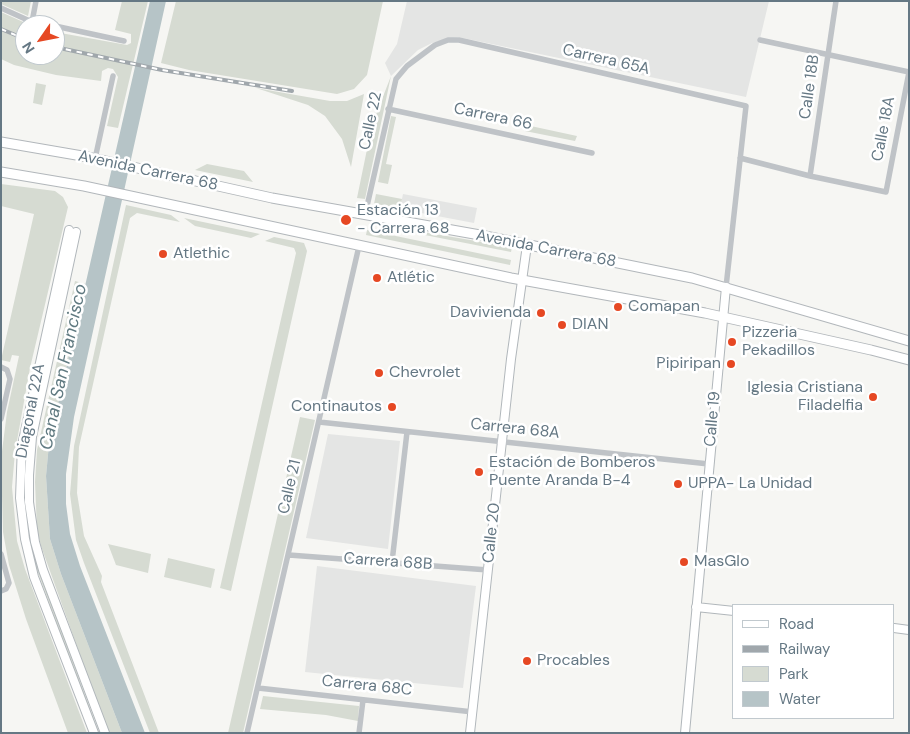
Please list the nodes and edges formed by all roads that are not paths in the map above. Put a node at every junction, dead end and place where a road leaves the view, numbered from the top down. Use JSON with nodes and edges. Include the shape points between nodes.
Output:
{"nodes":[{"id":1,"x":36,"y":1,"type":"edge"},
{"id":2,"x":836,"y":1,"type":"edge"},
{"id":3,"x":1,"y":8,"type":"edge"},
{"id":4,"x":16,"y":15,"type":"edge"},
{"id":5,"x":33,"y":15,"type":"edge"},
{"id":6,"x":65,"y":28,"type":"edge"},
{"id":7,"x":459,"y":40,"type":"joint"},
{"id":8,"x":760,"y":40,"type":"dead end"},
{"id":9,"x":124,"y":41,"type":"dead end"},
{"id":10,"x":828,"y":56,"type":"junction"},
{"id":11,"x":909,"y":72,"type":"edge"},
{"id":12,"x":113,"y":76,"type":"dead end"},
{"id":13,"x":746,"y":106,"type":"joint"},
{"id":14,"x":388,"y":109,"type":"junction"},
{"id":15,"x":1,"y":142,"type":"edge"},
{"id":16,"x":592,"y":152,"type":"dead end"},
{"id":17,"x":740,"y":158,"type":"junction"},
{"id":18,"x":95,"y":159,"type":"junction"},
{"id":19,"x":1,"y":172,"type":"edge"},
{"id":20,"x":810,"y":176,"type":"junction"},
{"id":21,"x":365,"y":215,"type":"junction"},
{"id":22,"x":527,"y":245,"type":"junction"},
{"id":23,"x":359,"y":246,"type":"junction"},
{"id":24,"x":522,"y":280,"type":"junction"},
{"id":25,"x":726,"y":287,"type":"junction"},
{"id":26,"x":723,"y":317,"type":"junction"},
{"id":27,"x":909,"y":341,"type":"edge"},
{"id":28,"x":909,"y":360,"type":"edge"},
{"id":29,"x":1,"y":367,"type":"edge"},
{"id":30,"x":1,"y":419,"type":"edge"},
{"id":31,"x":319,"y":422,"type":"junction"},
{"id":32,"x":407,"y":432,"type":"junction"},
{"id":33,"x":502,"y":442,"type":"junction"},
{"id":34,"x":710,"y":464,"type":"junction"},
{"id":35,"x":1,"y":554,"type":"edge"},
{"id":36,"x":289,"y":555,"type":"junction"},
{"id":37,"x":392,"y":562,"type":"junction"},
{"id":38,"x":488,"y":570,"type":"junction"},
{"id":39,"x":4,"y":590,"type":"edge"},
{"id":40,"x":696,"y":607,"type":"junction"},
{"id":41,"x":732,"y":611,"type":"edge"},
{"id":42,"x":895,"y":628,"type":"edge"},
{"id":43,"x":909,"y":630,"type":"edge"},
{"id":44,"x":258,"y":688,"type":"junction"},
{"id":45,"x":362,"y":700,"type":"junction"},
{"id":46,"x":473,"y":712,"type":"junction"},
{"id":47,"x":94,"y":733,"type":"edge"},
{"id":48,"x":105,"y":733,"type":"edge"},
{"id":49,"x":247,"y":733,"type":"edge"},
{"id":50,"x":360,"y":733,"type":"edge"},
{"id":51,"x":470,"y":733,"type":"edge"},
{"id":52,"x":685,"y":733,"type":"edge"}],
"edges":[{"from":1,"to":5,"type":"street"},
{"from":2,"to":10,"type":"street","name":"Calle 18B"},
{"from":3,"to":4,"type":"street"},
{"from":6,"to":9,"type":"street"},
{"from":7,"to":13,"type":"street","name":"Carrera 65A"},
{"from":7,"to":14,"type":"street","name":"Calle 22","via":[[435,45],[407,66],[396,79]]},
{"from":8,"to":10,"type":"street"},
{"from":10,"to":11,"type":"street"},
{"from":10,"to":20,"type":"street","name":"Calle 18B"},
{"from":11,"to":20,"type":"street","name":"Calle 18A","via":[[886,192]]},
{"from":12,"to":18,"type":"street"},
{"from":13,"to":17,"type":"street","name":"Calle 19"},
{"from":14,"to":16,"type":"street","name":"Carrera 66"},
{"from":14,"to":21,"type":"street","name":"Calle 22"},
{"from":15,"to":18,"type":"main road","name":"Avenida Carrera 68"},
{"from":17,"to":20,"type":"street"},
{"from":17,"to":25,"type":"street","name":"Calle 19"},
{"from":18,"to":21,"type":"main road","name":"Avenida Carrera 68"},
{"from":19,"to":23,"type":"main road","name":"Avenida Carrera 68","via":[[103,190]]},
{"from":21,"to":22,"type":"main road","name":"Avenida Carrera 68"},
{"from":22,"to":24,"type":"street","name":"Calle 20"},
{"from":22,"to":25,"type":"main road","name":"Avenida Carrera 68"},
{"from":23,"to":24,"type":"main road","name":"Avenida Carrera 68"},
{"from":23,"to":31,"type":"street","name":"Calle 21"},
{"from":24,"to":26,"type":"main road","name":"Avenida Carrera 68"},
{"from":24,"to":33,"type":"street","name":"Calle 20"},
{"from":25,"to":26,"type":"street","name":"Calle 19"},
{"from":25,"to":27,"type":"main road","name":"Avenida Carrera 68"},
{"from":26,"to":28,"type":"main road","name":"Avenida Carrera 68"},
{"from":26,"to":34,"type":"street","name":"Calle 19"},
{"from":29,"to":30,"type":"street","via":[[9,374]]},
{"from":31,"to":32,"type":"street","name":"Carrera 68A"},
{"from":31,"to":36,"type":"street","name":"Calle 21"},
{"from":32,"to":33,"type":"street","name":"Carrera 68A"},
{"from":32,"to":37,"type":"street"},
{"from":33,"to":34,"type":"street","name":"Carrera 68A"},
{"from":33,"to":38,"type":"street","name":"Calle 20"},
{"from":34,"to":40,"type":"street","name":"Calle 19"},
{"from":35,"to":39,"type":"street","via":[[8,577]]},
{"from":36,"to":37,"type":"street","name":"Carrera 68B"},
{"from":36,"to":44,"type":"street","name":"Calle 21"},
{"from":37,"to":38,"type":"street","name":"Carrera 68B"},
{"from":38,"to":46,"type":"street","name":"Calle 20"},
{"from":40,"to":41,"type":"street"},
{"from":40,"to":52,"type":"street","name":"Calle 19"},
{"from":42,"to":43,"type":"street"},
{"from":44,"to":45,"type":"street","name":"Carrera 68C"},
{"from":44,"to":49,"type":"street","name":"Calle 21"},
{"from":45,"to":46,"type":"street","name":"Carrera 68C"},
{"from":45,"to":50,"type":"street"},
{"from":46,"to":51,"type":"street","name":"Calle 20"},
{"from":47,"to":48,"type":"street","name":"Diagonal 22A","via":[[34,577],[20,498],[22,445],[72,231],[32,437],[29,502],[35,542],[46,579]]}]}
